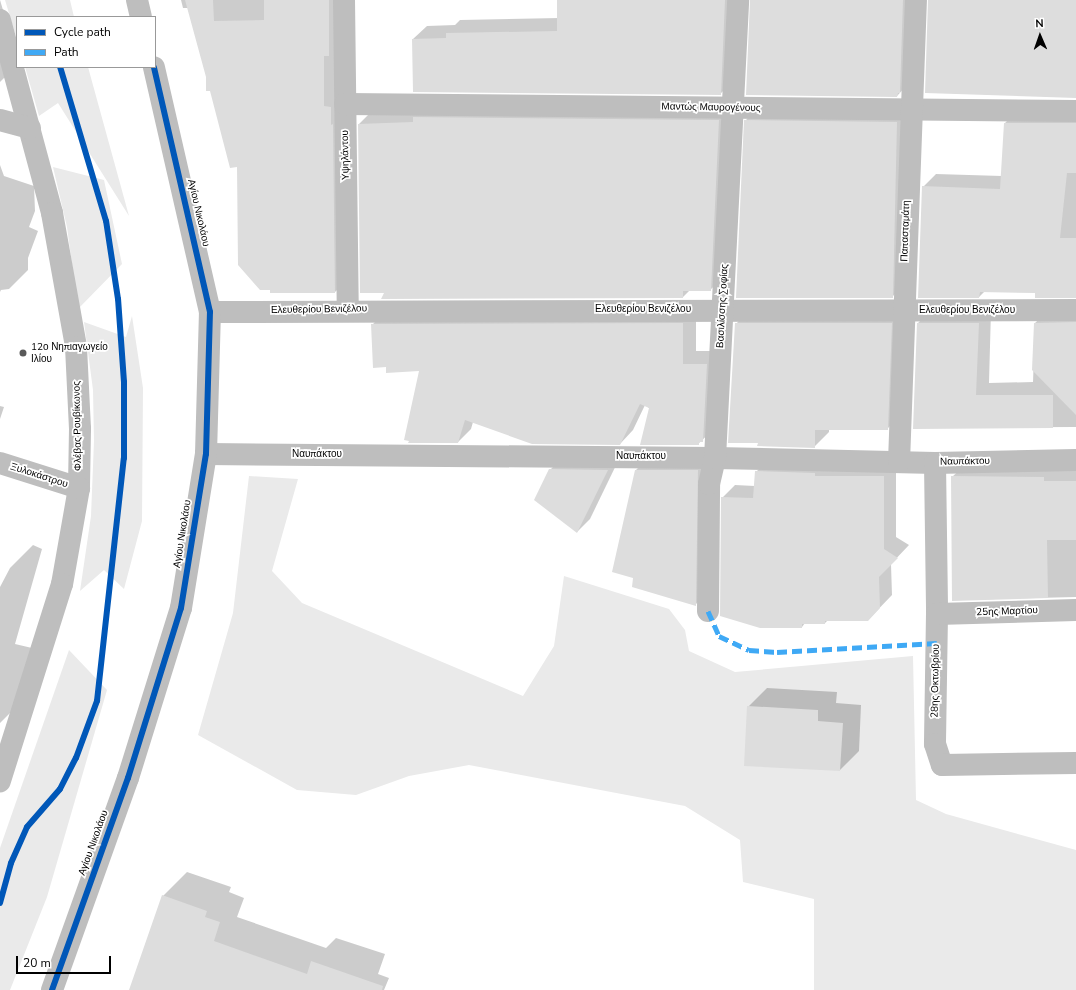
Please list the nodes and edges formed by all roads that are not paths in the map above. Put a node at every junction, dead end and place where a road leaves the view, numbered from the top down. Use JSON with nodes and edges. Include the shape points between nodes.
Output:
{"nodes":[{"id":1,"x":137,"y":0,"type":"edge"},
{"id":2,"x":344,"y":0,"type":"edge"},
{"id":3,"x":738,"y":0,"type":"edge"},
{"id":4,"x":916,"y":0,"type":"edge"},
{"id":5,"x":141,"y":16,"type":"edge"},
{"id":6,"x":0,"y":20,"type":"edge"},
{"id":7,"x":154,"y":68,"type":"edge"},
{"id":8,"x":345,"y":104,"type":"junction"},
{"id":9,"x":734,"y":109,"type":"junction"},
{"id":10,"x":910,"y":110,"type":"junction"},
{"id":11,"x":1076,"y":111,"type":"edge"},
{"id":12,"x":0,"y":120,"type":"edge"},
{"id":13,"x":30,"y":128,"type":"junction"},
{"id":14,"x":348,"y":310,"type":"junction"},
{"id":15,"x":723,"y":310,"type":"junction"},
{"id":16,"x":1076,"y":310,"type":"edge"},
{"id":17,"x":902,"y":311,"type":"junction"},
{"id":18,"x":210,"y":312,"type":"junction"},
{"id":19,"x":206,"y":454,"type":"junction"},
{"id":20,"x":716,"y":458,"type":"junction"},
{"id":21,"x":1076,"y":460,"type":"edge"},
{"id":22,"x":898,"y":462,"type":"junction"},
{"id":23,"x":0,"y":463,"type":"edge"},
{"id":24,"x":935,"y":463,"type":"junction"},
{"id":25,"x":79,"y":488,"type":"junction"},
{"id":26,"x":708,"y":610,"type":"dead end"},
{"id":27,"x":1076,"y":610,"type":"edge"},
{"id":28,"x":937,"y":614,"type":"junction"},
{"id":29,"x":1076,"y":763,"type":"edge"},
{"id":30,"x":0,"y":781,"type":"edge"},
{"id":31,"x":52,"y":990,"type":"edge"}],
"edges":[{"from":1,"to":5,"type":"street"},
{"from":2,"to":8,"type":"street","name":"Υψηλάντου"},
{"from":3,"to":9,"type":"street","name":"Βασιλίσσης Σοφίας"},
{"from":4,"to":10,"type":"street","name":"Παπασταμάτη"},
{"from":6,"to":13,"type":"street","name":"Φλέβας Ρουβίκωνος"},
{"from":7,"to":18,"type":"street","name":"Αγίου Νικολάου"},
{"from":8,"to":9,"type":"street","name":"Μαντώς Μαυρογένους"},
{"from":8,"to":14,"type":"street","name":"Υψηλάντου"},
{"from":9,"to":10,"type":"street","name":"Μαντώς Μαυρογένους"},
{"from":9,"to":15,"type":"street","name":"Βασιλίσσης Σοφίας"},
{"from":10,"to":11,"type":"street","name":"Μαντώς Μαυρογένους"},
{"from":10,"to":17,"type":"street","name":"Παπασταμάτη"},
{"from":12,"to":13,"type":"street"},
{"from":13,"to":25,"type":"street","name":"Φλέβας Ρουβίκωνος","via":[[52,213],[76,347],[80,429]]},
{"from":14,"to":15,"type":"street","name":"Ελευθερίου Βενιζέλου"},
{"from":14,"to":18,"type":"street","name":"Ελευθερίου Βενιζέλου"},
{"from":15,"to":17,"type":"street","name":"Ελευθερίου Βενιζέλου"},
{"from":15,"to":20,"type":"street","name":"Βασιλίσσης Σοφίας"},
{"from":16,"to":17,"type":"street","name":"Ελευθερίου Βενιζέλου"},
{"from":17,"to":22,"type":"street","name":"Παπασταμάτη"},
{"from":18,"to":19,"type":"street","name":"Αγίου Νικολάου"},
{"from":19,"to":20,"type":"street","name":"Ναυπάκτου"},
{"from":19,"to":31,"type":"street","name":"Αγίου Νικολάου","via":[[181,608],[128,778]]},
{"from":20,"to":22,"type":"street","name":"Ναυπάκτου"},
{"from":20,"to":26,"type":"street","name":"Βασιλίσσης Σοφίας","via":[[709,484]]},
{"from":21,"to":24,"type":"street","name":"Ναυπάκτου"},
{"from":22,"to":24,"type":"street","name":"Ναυπάκτου"},
{"from":23,"to":25,"type":"street","name":"Ξυλοκάστρου"},
{"from":24,"to":28,"type":"street","name":"28ης Οκτωβρίου"},
{"from":25,"to":30,"type":"street","name":"Φλέβας Ρουβίκωνος","via":[[62,584]]},
{"from":27,"to":28,"type":"street","name":"25ης Μαρτίου"},
{"from":28,"to":29,"type":"street","name":"28ης Οκτωβρίου","via":[[935,744],[942,765]]}]}
